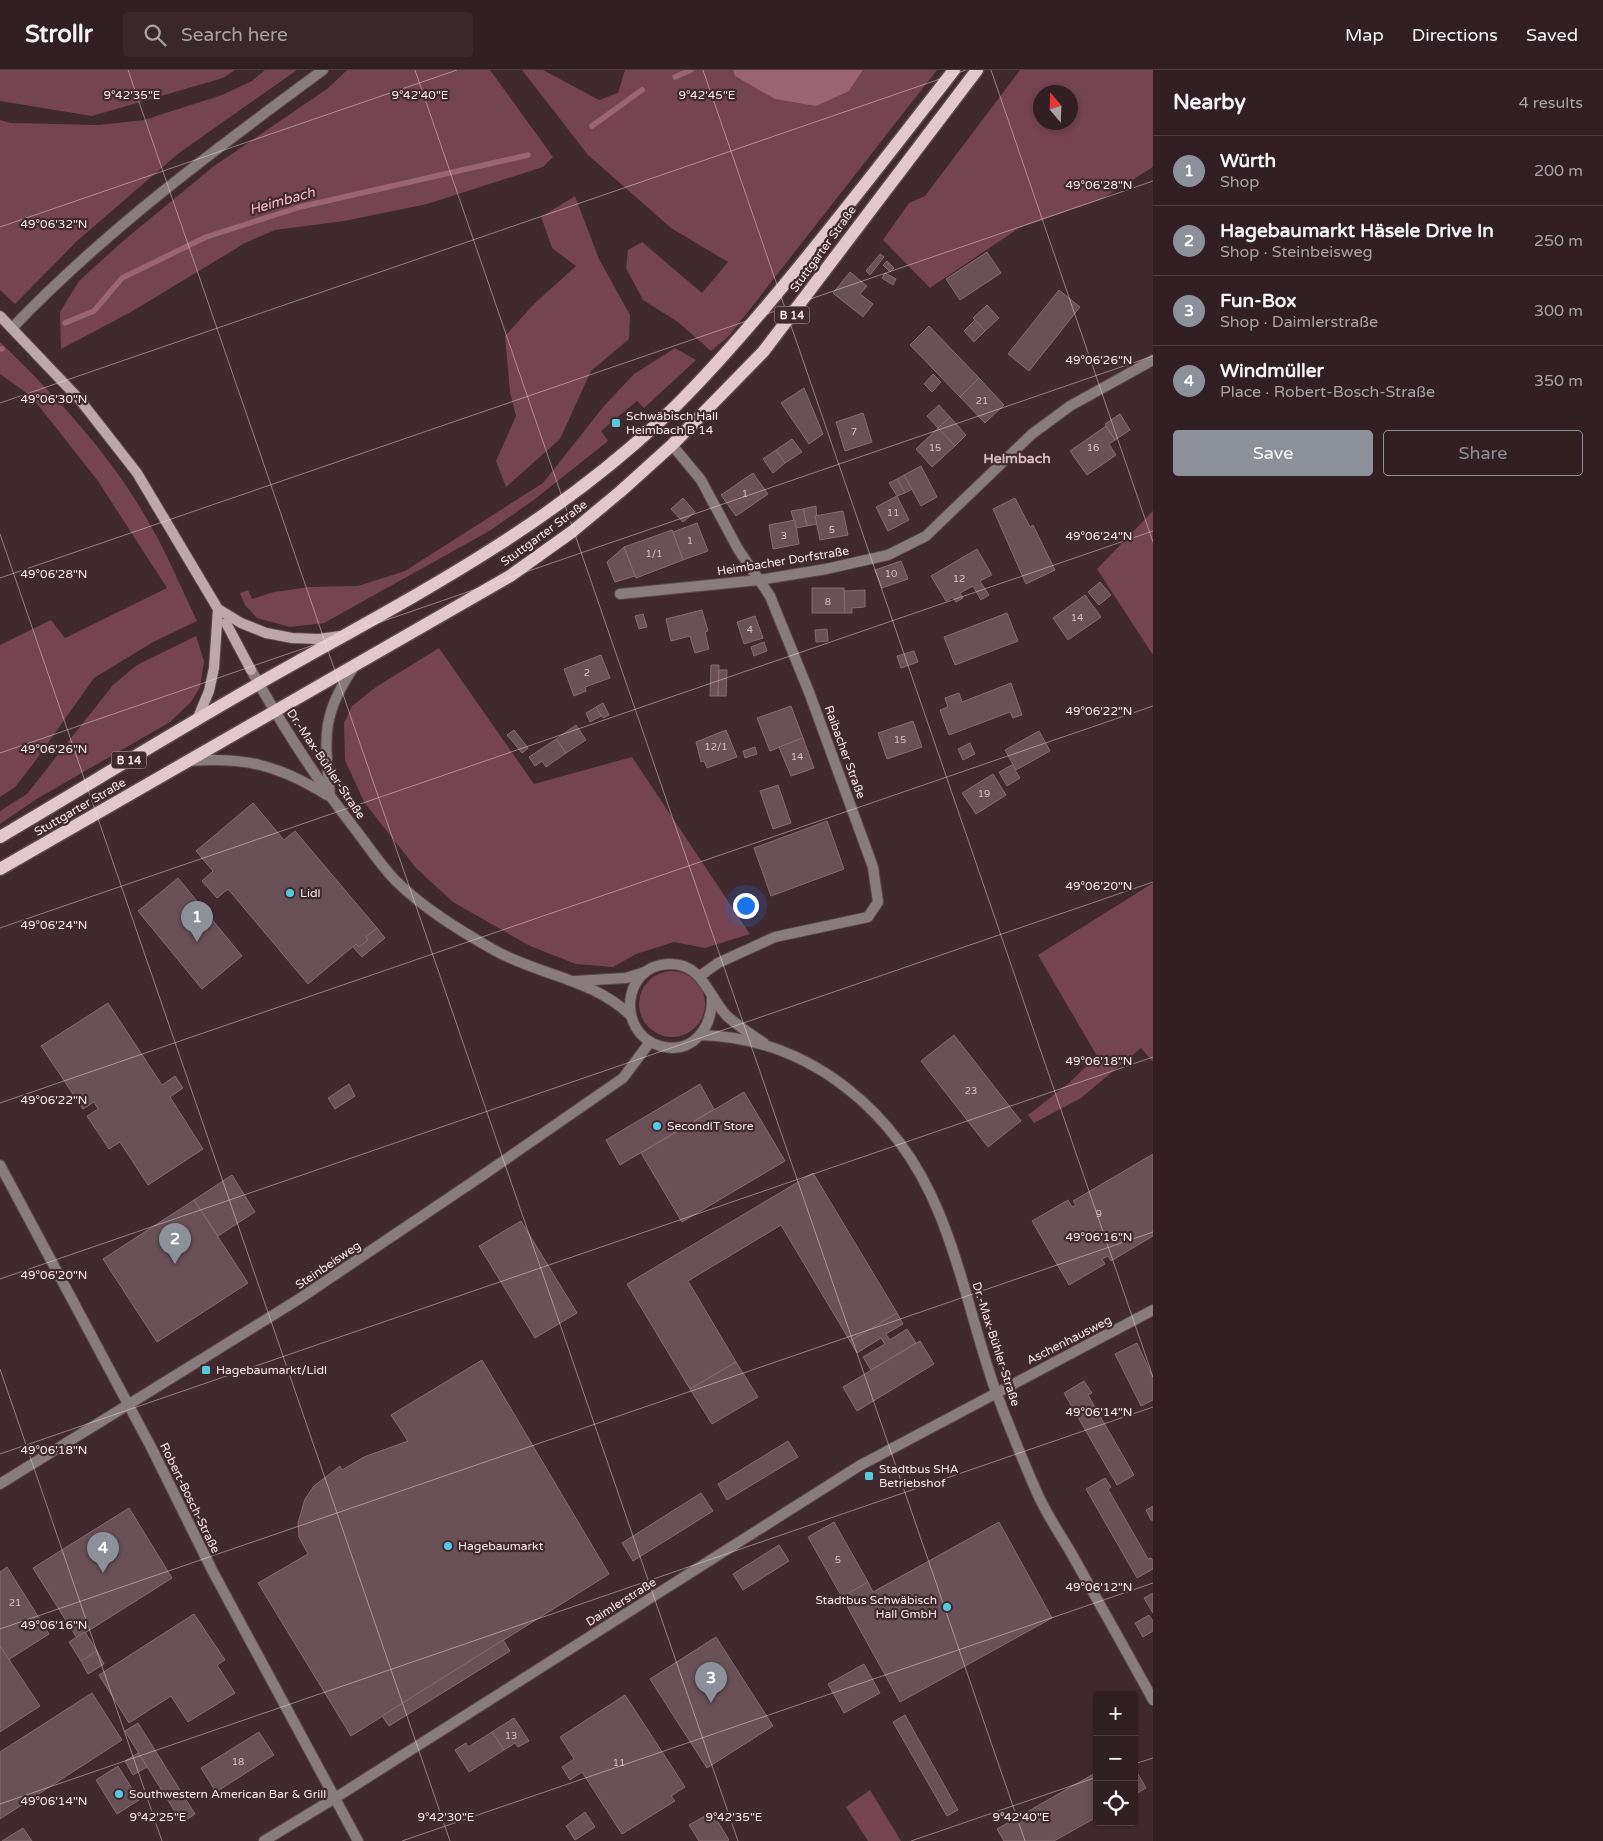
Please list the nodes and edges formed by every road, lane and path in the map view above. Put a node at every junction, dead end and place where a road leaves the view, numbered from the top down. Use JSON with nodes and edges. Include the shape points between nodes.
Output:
{"nodes":[{"id":1,"x":323,"y":70,"type":"edge"},
{"id":2,"x":954,"y":70,"type":"edge"},
{"id":3,"x":977,"y":70,"type":"edge"},
{"id":4,"x":0,"y":316,"type":"edge"},
{"id":5,"x":12,"y":328,"type":"junction"},
{"id":6,"x":1153,"y":360,"type":"edge"},
{"id":7,"x":672,"y":445,"type":"junction"},
{"id":8,"x":758,"y":580,"type":"junction"},
{"id":9,"x":620,"y":594,"type":"dead end"},
{"id":10,"x":218,"y":609,"type":"junction"},
{"id":11,"x":226,"y":623,"type":"joint"},
{"id":12,"x":346,"y":635,"type":"junction"},
{"id":13,"x":354,"y":667,"type":"junction"},
{"id":14,"x":251,"y":670,"type":"joint"},
{"id":15,"x":259,"y":684,"type":"junction"},
{"id":16,"x":275,"y":710,"type":"junction"},
{"id":17,"x":197,"y":720,"type":"junction"},
{"id":18,"x":185,"y":762,"type":"junction"},
{"id":19,"x":330,"y":797,"type":"junction"},
{"id":20,"x":0,"y":837,"type":"edge"},
{"id":21,"x":0,"y":869,"type":"edge"},
{"id":22,"x":648,"y":971,"type":"junction"},
{"id":23,"x":700,"y":976,"type":"junction"},
{"id":24,"x":574,"y":982,"type":"junction"},
{"id":25,"x":712,"y":998,"type":"junction"},
{"id":26,"x":630,"y":1015,"type":"junction"},
{"id":27,"x":700,"y":1035,"type":"junction"},
{"id":28,"x":650,"y":1042,"type":"junction"},
{"id":29,"x":767,"y":1046,"type":"junction"},
{"id":30,"x":0,"y":1165,"type":"edge"},
{"id":31,"x":1153,"y":1310,"type":"edge"},
{"id":32,"x":996,"y":1391,"type":"junction"},
{"id":33,"x":128,"y":1406,"type":"junction"},
{"id":34,"x":0,"y":1484,"type":"edge"},
{"id":35,"x":1153,"y":1700,"type":"edge"},
{"id":36,"x":335,"y":1798,"type":"junction"},
{"id":37,"x":264,"y":1841,"type":"edge"},
{"id":38,"x":358,"y":1841,"type":"edge"}],
"edges":[{"from":1,"to":5,"type":"street","via":[[200,160],[139,210],[46,292]]},
{"from":2,"to":12,"type":"main road","name":"Stuttgarter Straße","number":"B 14","via":[[821,242],[744,334],[657,425],[559,505],[494,550]]},
{"from":3,"to":7,"type":"main road","name":"Stuttgarter Straße","number":"B 14","via":[[780,331]]},
{"from":4,"to":5,"type":"main road"},
{"from":5,"to":10,"type":"main road","via":[[80,400],[137,473]]},
{"from":6,"to":8,"type":"street","name":"Heimbacher Dorfstraße","via":[[1070,406],[1032,434],[926,536],[888,555]]},
{"from":7,"to":8,"type":"street","name":"Raibacher Straße","via":[[700,480]]},
{"from":7,"to":13,"type":"main road","name":"Stuttgarter Straße","number":"B 14","via":[[594,514],[510,576]]},
{"from":8,"to":9,"type":"street","name":"Heimbacher Dorfstraße"},
{"from":8,"to":23,"type":"street","name":"Raibacher Straße","via":[[770,596],[850,801],[873,867],[878,902],[868,917],[775,937],[718,963]]},
{"from":10,"to":11,"type":"street"},
{"from":10,"to":12,"type":"main road","via":[[266,633],[319,639]]},
{"from":10,"to":17,"type":"main road","via":[[210,691]]},
{"from":11,"to":14,"type":"main road"},
{"from":12,"to":15,"type":"main road","name":"Stuttgarter Straße","number":"B 14"},
{"from":13,"to":16,"type":"main road","name":"Stuttgarter Straße","number":"B 14"},
{"from":13,"to":19,"type":"street","via":[[333,703],[326,728]]},
{"from":14,"to":15,"type":"street","name":"Dr.-Max-Bühler-Straße"},
{"from":15,"to":16,"type":"street","name":"Dr.-Max-Bühler-Straße"},
{"from":15,"to":17,"type":"main road","name":"Stuttgarter Straße","number":"B 14"},
{"from":16,"to":18,"type":"main road","name":"Stuttgarter Straße","number":"B 14"},
{"from":16,"to":19,"type":"street","name":"Dr.-Max-Bühler-Straße"},
{"from":17,"to":20,"type":"main road","name":"Stuttgarter Straße","number":"B 14"},
{"from":18,"to":19,"type":"street","via":[[223,759],[261,764],[297,777]]},
{"from":18,"to":21,"type":"main road","name":"Stuttgarter Straße","number":"B 14"},
{"from":19,"to":24,"type":"street","name":"Dr.-Max-Bühler-Straße","via":[[395,880],[427,907],[497,951]]},
{"from":22,"to":23,"type":"street","via":[[669,964],[685,967]]},
{"from":22,"to":24,"type":"street","name":"Dr.-Max-Bühler-Straße","via":[[626,978]]},
{"from":22,"to":26,"type":"street","via":[[632,990]]},
{"from":23,"to":25,"type":"street"},
{"from":24,"to":26,"type":"street","name":"Dr.-Max-Bühler-Straße","via":[[616,1002]]},
{"from":25,"to":27,"type":"street","via":[[708,1024]]},
{"from":25,"to":29,"type":"street","name":"Dr.-Max-Bühler-Straße","via":[[728,1017]]},
{"from":26,"to":28,"type":"street","via":[[637,1030]]},
{"from":27,"to":28,"type":"street","via":[[680,1046],[664,1047]]},
{"from":27,"to":29,"type":"street","name":"Dr.-Max-Bühler-Straße"},
{"from":28,"to":33,"type":"street","name":"Steinbeisweg","via":[[623,1078],[299,1299]]},
{"from":29,"to":32,"type":"street","name":"Dr.-Max-Bühler-Straße","via":[[814,1065],[848,1088],[877,1113],[917,1168],[940,1213]]},
{"from":30,"to":33,"type":"street","name":"Robert-Bosch-Straße"},
{"from":31,"to":32,"type":"street","name":"Aschenhausweg"},
{"from":32,"to":35,"type":"street","name":"Dr.-Max-Bühler-Straße","via":[[1039,1496]]},
{"from":32,"to":36,"type":"street","name":"Daimlerstraße","via":[[859,1466]]},
{"from":33,"to":34,"type":"street","name":"Steinbeisweg"},
{"from":33,"to":36,"type":"street","name":"Robert-Bosch-Straße"},
{"from":36,"to":37,"type":"street","name":"Daimlerstraße"},
{"from":36,"to":38,"type":"street","name":"Robert-Bosch-Straße"}]}
